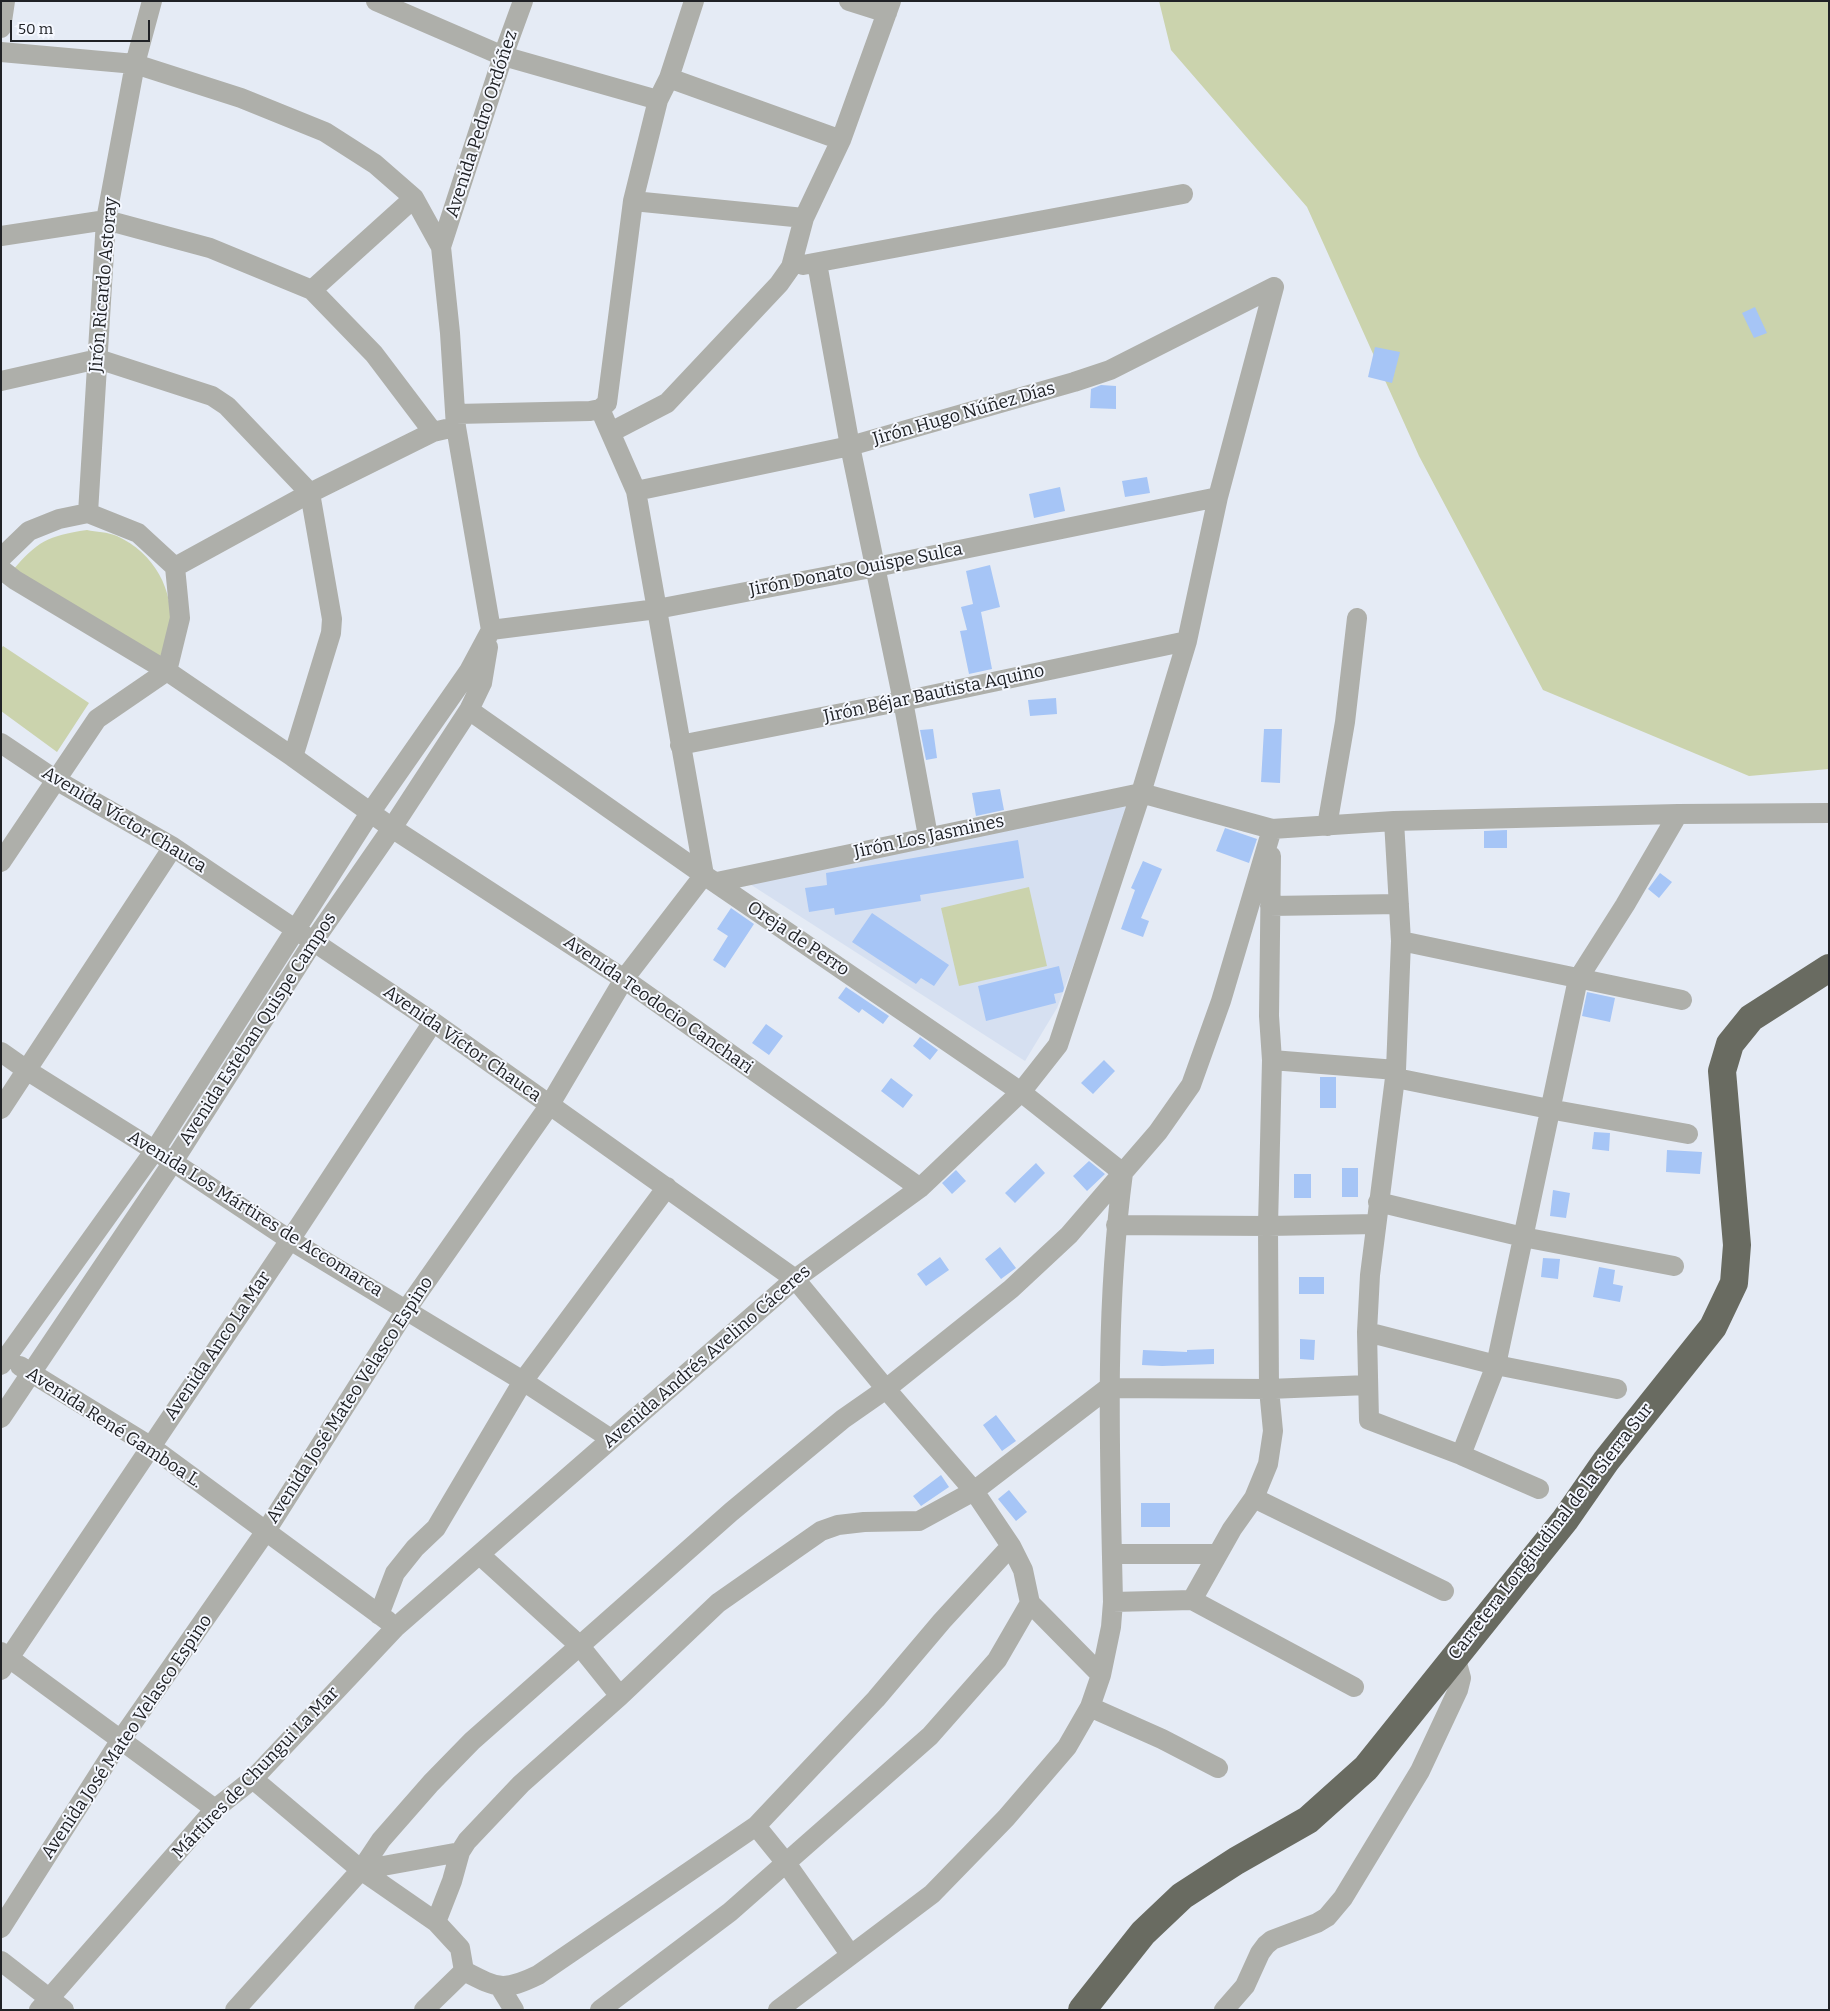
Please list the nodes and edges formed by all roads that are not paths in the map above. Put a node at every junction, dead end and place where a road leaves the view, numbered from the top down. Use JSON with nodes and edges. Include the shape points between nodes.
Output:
{"nodes":[{"id":1,"x":5,"y":1,"type":"edge"},
{"id":2,"x":152,"y":1,"type":"edge"},
{"id":3,"x":376,"y":1,"type":"edge"},
{"id":4,"x":523,"y":1,"type":"edge"},
{"id":5,"x":694,"y":1,"type":"edge"},
{"id":6,"x":849,"y":1,"type":"edge"},
{"id":7,"x":889,"y":7,"type":"edge"},
{"id":8,"x":1,"y":28,"type":"edge"},
{"id":9,"x":1,"y":52,"type":"edge"},
{"id":10,"x":503,"y":56,"type":"junction"},
{"id":11,"x":135,"y":64,"type":"junction"},
{"id":12,"x":669,"y":78,"type":"junction"},
{"id":13,"x":658,"y":100,"type":"junction"},
{"id":14,"x":842,"y":140,"type":"junction"},
{"id":15,"x":1182,"y":194,"type":"dead end"},
{"id":16,"x":414,"y":198,"type":"junction"},
{"id":17,"x":633,"y":201,"type":"junction"},
{"id":18,"x":804,"y":218,"type":"junction"},
{"id":19,"x":106,"y":220,"type":"junction"},
{"id":20,"x":1,"y":236,"type":"edge"},
{"id":21,"x":441,"y":247,"type":"junction"},
{"id":22,"x":816,"y":263,"type":"junction"},
{"id":23,"x":791,"y":267,"type":"junction"},
{"id":24,"x":1274,"y":288,"type":"joint"},
{"id":25,"x":312,"y":290,"type":"junction"},
{"id":26,"x":98,"y":359,"type":"junction"},
{"id":27,"x":1,"y":381,"type":"edge"},
{"id":28,"x":600,"y":409,"type":"junction"},
{"id":29,"x":456,"y":421,"type":"junction"},
{"id":30,"x":433,"y":432,"type":"junction"},
{"id":31,"x":611,"y":432,"type":"junction"},
{"id":32,"x":850,"y":446,"type":"junction"},
{"id":33,"x":636,"y":491,"type":"junction"},
{"id":34,"x":310,"y":493,"type":"junction"},
{"id":35,"x":1218,"y":497,"type":"junction"},
{"id":36,"x":88,"y":513,"type":"junction"},
{"id":37,"x":1,"y":558,"type":"edge"},
{"id":38,"x":175,"y":567,"type":"junction"},
{"id":39,"x":876,"y":567,"type":"junction"},
{"id":40,"x":1,"y":569,"type":"edge"},
{"id":41,"x":657,"y":609,"type":"junction"},
{"id":42,"x":1356,"y":618,"type":"dead end"},
{"id":43,"x":491,"y":630,"type":"junction"},
{"id":44,"x":1187,"y":641,"type":"junction"},
{"id":45,"x":167,"y":671,"type":"junction"},
{"id":46,"x":903,"y":702,"type":"junction"},
{"id":47,"x":469,"y":710,"type":"junction"},
{"id":48,"x":1,"y":743,"type":"edge"},
{"id":49,"x":680,"y":745,"type":"junction"},
{"id":50,"x":293,"y":756,"type":"junction"},
{"id":51,"x":56,"y":780,"type":"junction"},
{"id":52,"x":1141,"y":793,"type":"junction"},
{"id":53,"x":370,"y":812,"type":"junction"},
{"id":54,"x":1829,"y":813,"type":"edge"},
{"id":55,"x":1678,"y":814,"type":"junction"},
{"id":56,"x":1394,"y":821,"type":"junction"},
{"id":57,"x":1327,"y":826,"type":"junction"},
{"id":58,"x":392,"y":828,"type":"junction"},
{"id":59,"x":1272,"y":829,"type":"junction"},
{"id":60,"x":928,"y":836,"type":"junction"},
{"id":61,"x":173,"y":847,"type":"junction"},
{"id":62,"x":1,"y":862,"type":"edge"},
{"id":63,"x":710,"y":879,"type":"junction"},
{"id":64,"x":1399,"y":904,"type":"junction"},
{"id":65,"x":1270,"y":906,"type":"junction"},
{"id":66,"x":295,"y":930,"type":"junction"},
{"id":67,"x":1401,"y":941,"type":"junction"},
{"id":68,"x":313,"y":942,"type":"junction"},
{"id":69,"x":1829,"y":968,"type":"edge"},
{"id":70,"x":624,"y":979,"type":"junction"},
{"id":71,"x":1578,"y":979,"type":"junction"},
{"id":72,"x":1682,"y":1000,"type":"dead end"},
{"id":73,"x":432,"y":1022,"type":"junction"},
{"id":74,"x":1,"y":1052,"type":"edge"},
{"id":75,"x":1272,"y":1060,"type":"junction"},
{"id":76,"x":28,"y":1071,"type":"junction"},
{"id":77,"x":1396,"y":1074,"type":"junction"},
{"id":78,"x":1021,"y":1092,"type":"junction"},
{"id":79,"x":549,"y":1106,"type":"junction"},
{"id":80,"x":1,"y":1109,"type":"edge"},
{"id":81,"x":1549,"y":1109,"type":"junction"},
{"id":82,"x":1688,"y":1134,"type":"dead end"},
{"id":83,"x":155,"y":1150,"type":"junction"},
{"id":84,"x":174,"y":1162,"type":"junction"},
{"id":85,"x":1123,"y":1173,"type":"junction"},
{"id":86,"x":666,"y":1187,"type":"junction"},
{"id":87,"x":920,"y":1188,"type":"junction"},
{"id":88,"x":1378,"y":1202,"type":"junction"},
{"id":89,"x":1376,"y":1224,"type":"junction"},
{"id":90,"x":1116,"y":1225,"type":"junction"},
{"id":91,"x":1268,"y":1226,"type":"junction"},
{"id":92,"x":1523,"y":1237,"type":"junction"},
{"id":93,"x":290,"y":1240,"type":"junction"},
{"id":94,"x":1674,"y":1266,"type":"dead end"},
{"id":95,"x":794,"y":1279,"type":"junction"},
{"id":96,"x":406,"y":1310,"type":"junction"},
{"id":97,"x":1367,"y":1332,"type":"junction"},
{"id":98,"x":3,"y":1359,"type":"edge"},
{"id":99,"x":1496,"y":1365,"type":"junction"},
{"id":100,"x":32,"y":1373,"type":"junction"},
{"id":101,"x":523,"y":1381,"type":"junction"},
{"id":102,"x":1368,"y":1385,"type":"junction"},
{"id":103,"x":1108,"y":1388,"type":"junction"},
{"id":104,"x":886,"y":1389,"type":"junction"},
{"id":105,"x":1269,"y":1389,"type":"junction"},
{"id":106,"x":1617,"y":1389,"type":"dead end"},
{"id":107,"x":1,"y":1418,"type":"edge"},
{"id":108,"x":611,"y":1439,"type":"junction"},
{"id":109,"x":150,"y":1446,"type":"junction"},
{"id":110,"x":1461,"y":1455,"type":"junction"},
{"id":111,"x":1539,"y":1489,"type":"dead end"},
{"id":112,"x":974,"y":1491,"type":"junction"},
{"id":113,"x":1254,"y":1498,"type":"junction"},
{"id":114,"x":266,"y":1531,"type":"junction"},
{"id":115,"x":1011,"y":1546,"type":"junction"},
{"id":116,"x":1112,"y":1554,"type":"junction"},
{"id":117,"x":1218,"y":1554,"type":"junction"},
{"id":118,"x":480,"y":1555,"type":"junction"},
{"id":119,"x":1444,"y":1591,"type":"dead end"},
{"id":120,"x":1192,"y":1600,"type":"junction"},
{"id":121,"x":1113,"y":1602,"type":"junction"},
{"id":122,"x":1030,"y":1603,"type":"junction"},
{"id":123,"x":379,"y":1615,"type":"junction"},
{"id":124,"x":396,"y":1627,"type":"junction"},
{"id":125,"x":579,"y":1645,"type":"junction"},
{"id":126,"x":1455,"y":1656,"type":"junction"},
{"id":127,"x":4,"y":1659,"type":"edge"},
{"id":128,"x":1101,"y":1675,"type":"junction"},
{"id":129,"x":1354,"y":1686,"type":"dead end"},
{"id":130,"x":620,"y":1696,"type":"junction"},
{"id":131,"x":1090,"y":1707,"type":"junction"},
{"id":132,"x":120,"y":1741,"type":"junction"},
{"id":133,"x":1218,"y":1768,"type":"dead end"},
{"id":134,"x":253,"y":1779,"type":"junction"},
{"id":135,"x":215,"y":1809,"type":"junction"},
{"id":136,"x":756,"y":1826,"type":"junction"},
{"id":137,"x":460,"y":1852,"type":"junction"},
{"id":138,"x":786,"y":1863,"type":"junction"},
{"id":139,"x":361,"y":1870,"type":"junction"},
{"id":140,"x":436,"y":1922,"type":"junction"},
{"id":141,"x":1,"y":1928,"type":"edge"},
{"id":142,"x":850,"y":1954,"type":"junction"},
{"id":143,"x":1,"y":1961,"type":"edge"},
{"id":144,"x":464,"y":1971,"type":"junction"},
{"id":145,"x":500,"y":1987,"type":"junction"},
{"id":146,"x":51,"y":2006,"type":"edge"},
{"id":147,"x":235,"y":2010,"type":"edge"},
{"id":148,"x":424,"y":2010,"type":"edge"},
{"id":149,"x":514,"y":2010,"type":"edge"},
{"id":150,"x":600,"y":2010,"type":"edge"},
{"id":151,"x":778,"y":2010,"type":"edge"},
{"id":152,"x":1082,"y":2010,"type":"edge"},
{"id":153,"x":1224,"y":2010,"type":"edge"}],
"edges":[{"from":1,"to":8,"type":"street"},
{"from":2,"to":11,"type":"street","name":"Jirón Ricardo Astoray"},
{"from":3,"to":10,"type":"street"},
{"from":4,"to":10,"type":"street","name":"Avenida Pedro Ordóñez"},
{"from":5,"to":12,"type":"street"},
{"from":6,"to":7,"type":"street"},
{"from":7,"to":14,"type":"street"},
{"from":9,"to":11,"type":"street"},
{"from":10,"to":13,"type":"street"},
{"from":10,"to":21,"type":"street","name":"Avenida Pedro Ordóñez"},
{"from":11,"to":16,"type":"street","via":[[241,98],[325,132],[375,164]]},
{"from":11,"to":19,"type":"street","name":"Jirón Ricardo Astoray"},
{"from":12,"to":13,"type":"street"},
{"from":12,"to":14,"type":"street"},
{"from":13,"to":17,"type":"street"},
{"from":14,"to":18,"type":"street"},
{"from":15,"to":22,"type":"street"},
{"from":16,"to":21,"type":"street"},
{"from":16,"to":25,"type":"street"},
{"from":17,"to":18,"type":"street"},
{"from":17,"to":28,"type":"street","via":[[606,403]]},
{"from":18,"to":23,"type":"street"},
{"from":19,"to":20,"type":"street"},
{"from":19,"to":25,"type":"street","via":[[210,248]]},
{"from":19,"to":26,"type":"street","name":"Jirón Ricardo Astoray"},
{"from":21,"to":29,"type":"street","name":"Avenida Esteban Quispe Campos"},
{"from":22,"to":23,"type":"street"},
{"from":22,"to":32,"type":"street"},
{"from":23,"to":31,"type":"street","via":[[779,284],[666,402]]},
{"from":24,"to":32,"type":"street","name":"Jirón Hugo Núñez Días","via":[[1110,370]]},
{"from":24,"to":35,"type":"street","name":"Avenida Andrés Avelino Cáceres"},
{"from":25,"to":30,"type":"street","via":[[374,354]]},
{"from":26,"to":27,"type":"street"},
{"from":26,"to":34,"type":"street","via":[[212,396],[227,406]]},
{"from":26,"to":36,"type":"street","name":"Jirón Ricardo Astoray"},
{"from":28,"to":29,"type":"street"},
{"from":28,"to":31,"type":"street"},
{"from":29,"to":30,"type":"street"},
{"from":29,"to":43,"type":"street","name":"Avenida Esteban Quispe Campos"},
{"from":30,"to":34,"type":"street"},
{"from":31,"to":33,"type":"street"},
{"from":32,"to":33,"type":"street","name":"Jirón Hugo Núñez Días"},
{"from":32,"to":39,"type":"street"},
{"from":33,"to":41,"type":"street"},
{"from":34,"to":38,"type":"street"},
{"from":34,"to":50,"type":"street","via":[[332,619],[331,633]]},
{"from":35,"to":39,"type":"street","name":"Jirón Donato Quispe Sulca"},
{"from":35,"to":44,"type":"street","name":"Avenida Andrés Avelino Cáceres"},
{"from":36,"to":37,"type":"street","via":[[59,519],[29,531]]},
{"from":36,"to":38,"type":"street","via":[[138,533]]},
{"from":38,"to":45,"type":"street","via":[[180,618]]},
{"from":39,"to":41,"type":"street","name":"Jirón Donato Quispe Sulca"},
{"from":39,"to":46,"type":"street"},
{"from":40,"to":45,"type":"street","name":"Avenida Teodocio Canchari"},
{"from":41,"to":43,"type":"street","name":"Jirón Donato Quispe Sulca"},
{"from":41,"to":49,"type":"street"},
{"from":42,"to":57,"type":"street","via":[[1345,722]]},
{"from":43,"to":47,"type":"street","name":"Avenida Esteban Quispe Campos","via":[[482,683]]},
{"from":43,"to":53,"type":"street","via":[[469,671]]},
{"from":44,"to":46,"type":"street","name":"Jirón Béjar Bautista Aquino"},
{"from":44,"to":52,"type":"street","name":"Avenida Andrés Avelino Cáceres"},
{"from":45,"to":50,"type":"street","name":"Avenida Teodocio Canchari"},
{"from":45,"to":51,"type":"street","via":[[97,719]]},
{"from":46,"to":49,"type":"street","name":"Jirón Béjar Bautista Aquino"},
{"from":46,"to":60,"type":"street"},
{"from":47,"to":58,"type":"street","name":"Avenida Esteban Quispe Campos"},
{"from":47,"to":63,"type":"street","name":"Oreja de Perro"},
{"from":48,"to":51,"type":"street","name":"Avenida Víctor Chauca"},
{"from":49,"to":63,"type":"street"},
{"from":50,"to":53,"type":"street","name":"Avenida Teodocio Canchari"},
{"from":51,"to":61,"type":"street","name":"Avenida Víctor Chauca"},
{"from":51,"to":62,"type":"street"},
{"from":52,"to":59,"type":"street"},
{"from":52,"to":60,"type":"street","name":"Jirón Los Jasmines"},
{"from":52,"to":78,"type":"street","name":"Avenida Andrés Avelino Cáceres","via":[[1058,1045]]},
{"from":53,"to":58,"type":"street","name":"Avenida Teodocio Canchari"},
{"from":53,"to":66,"type":"street"},
{"from":54,"to":55,"type":"street"},
{"from":55,"to":56,"type":"street"},
{"from":55,"to":71,"type":"street"},
{"from":56,"to":57,"type":"street"},
{"from":56,"to":64,"type":"street"},
{"from":57,"to":59,"type":"street"},
{"from":58,"to":68,"type":"street","name":"Avenida Esteban Quispe Campos"},
{"from":58,"to":70,"type":"street","name":"Avenida Teodocio Canchari"},
{"from":59,"to":65,"type":"street"},
{"from":59,"to":85,"type":"street","via":[[1221,1001],[1191,1085],[1158,1132]]},
{"from":60,"to":63,"type":"street","name":"Jirón Los Jasmines"},
{"from":61,"to":66,"type":"street","name":"Avenida Víctor Chauca"},
{"from":61,"to":76,"type":"street"},
{"from":63,"to":70,"type":"street","name":"Avenida José Mateo Velasco Espino"},
{"from":63,"to":78,"type":"street","name":"Oreja de Perro"},
{"from":64,"to":65,"type":"street"},
{"from":64,"to":67,"type":"street"},
{"from":65,"to":75,"type":"street"},
{"from":66,"to":68,"type":"street","name":"Avenida Víctor Chauca"},
{"from":66,"to":83,"type":"street"},
{"from":67,"to":71,"type":"street"},
{"from":67,"to":77,"type":"street"},
{"from":68,"to":73,"type":"street","name":"Avenida Víctor Chauca"},
{"from":68,"to":84,"type":"street","name":"Avenida Esteban Quispe Campos"},
{"from":69,"to":126,"type":"highway","name":"Carretera Longitudinal de la Sierra Sur","via":[[1751,1018],[1730,1044],[1722,1071],[1738,1244],[1734,1283],[1713,1327],[1606,1461],[1565,1520]]},
{"from":70,"to":79,"type":"street","name":"Avenida José Mateo Velasco Espino"},
{"from":70,"to":87,"type":"street","name":"Avenida Teodocio Canchari"},
{"from":71,"to":72,"type":"street"},
{"from":71,"to":81,"type":"street"},
{"from":73,"to":79,"type":"street","name":"Avenida Víctor Chauca"},
{"from":73,"to":93,"type":"street","name":"Avenida Anco La Mar"},
{"from":74,"to":76,"type":"street","name":"Avenida Los Mártires de Accomarca"},
{"from":75,"to":77,"type":"street"},
{"from":75,"to":91,"type":"street"},
{"from":76,"to":80,"type":"street"},
{"from":76,"to":83,"type":"street","name":"Avenida Los Mártires de Accomarca"},
{"from":77,"to":81,"type":"street"},
{"from":77,"to":88,"type":"street"},
{"from":78,"to":85,"type":"street","name":"Oreja de Perro"},
{"from":78,"to":87,"type":"street","name":"Avenida Andrés Avelino Cáceres"},
{"from":79,"to":86,"type":"street","name":"Avenida Víctor Chauca"},
{"from":79,"to":96,"type":"street","name":"Avenida José Mateo Velasco Espino"},
{"from":81,"to":82,"type":"street"},
{"from":81,"to":92,"type":"street"},
{"from":83,"to":84,"type":"street","name":"Avenida Los Mártires de Accomarca"},
{"from":83,"to":98,"type":"street"},
{"from":84,"to":93,"type":"street","name":"Avenida Los Mártires de Accomarca"},
{"from":84,"to":100,"type":"street","name":"Avenida Esteban Quispe Campos"},
{"from":85,"to":90,"type":"street"},
{"from":85,"to":104,"type":"street","via":[[1069,1235],[1011,1289]]},
{"from":86,"to":95,"type":"street","name":"Avenida Víctor Chauca"},
{"from":86,"to":101,"type":"street"},
{"from":87,"to":95,"type":"street","name":"Avenida Andrés Avelino Cáceres"},
{"from":88,"to":89,"type":"street"},
{"from":88,"to":92,"type":"street"},
{"from":89,"to":91,"type":"street"},
{"from":89,"to":97,"type":"street"},
{"from":90,"to":91,"type":"street"},
{"from":90,"to":103,"type":"street"},
{"from":91,"to":105,"type":"street"},
{"from":92,"to":94,"type":"street"},
{"from":92,"to":99,"type":"street"},
{"from":93,"to":96,"type":"street","name":"Avenida Los Mártires de Accomarca"},
{"from":93,"to":109,"type":"street","name":"Avenida Anco La Mar"},
{"from":95,"to":104,"type":"street","name":"Avenida Víctor Chauca"},
{"from":95,"to":108,"type":"street","name":"Avenida Andrés Avelino Cáceres"},
{"from":96,"to":101,"type":"street","name":"Avenida Los Mártires de Accomarca"},
{"from":96,"to":114,"type":"street","name":"Avenida José Mateo Velasco Espino"},
{"from":97,"to":99,"type":"street"},
{"from":97,"to":102,"type":"street"},
{"from":98,"to":100,"type":"street","name":"Avenida René Gamboa L."},
{"from":99,"to":106,"type":"street"},
{"from":99,"to":110,"type":"street"},
{"from":100,"to":107,"type":"street","name":"Avenida Esteban Quispe Campos"},
{"from":100,"to":109,"type":"street","name":"Avenida René Gamboa L."},
{"from":101,"to":108,"type":"street","name":"Avenida Los Mártires de Accomarca"},
{"from":101,"to":123,"type":"street","via":[[436,1528],[414,1548],[395,1573]]},
{"from":102,"to":105,"type":"street"},
{"from":102,"to":110,"type":"street","via":[[1369,1420]]},
{"from":103,"to":105,"type":"street"},
{"from":103,"to":112,"type":"street"},
{"from":103,"to":116,"type":"street"},
{"from":104,"to":112,"type":"street","name":"Avenida Víctor Chauca"},
{"from":104,"to":125,"type":"street","via":[[843,1419]]},
{"from":105,"to":113,"type":"street","via":[[1273,1431],[1268,1464]]},
{"from":108,"to":118,"type":"street","name":"Avenida Andrés Avelino Cáceres"},
{"from":109,"to":114,"type":"street","name":"Avenida René Gamboa L."},
{"from":109,"to":127,"type":"street","name":"Avenida Anco La Mar"},
{"from":110,"to":111,"type":"street"},
{"from":112,"to":115,"type":"street","name":"Avenida Víctor Chauca"},
{"from":112,"to":130,"type":"street","via":[[919,1521],[864,1522],[821,1531],[718,1603]]},
{"from":113,"to":117,"type":"street"},
{"from":113,"to":119,"type":"street"},
{"from":114,"to":123,"type":"street","name":"Avenida René Gamboa L."},
{"from":114,"to":132,"type":"street","name":"Avenida José Mateo Velasco Espino"},
{"from":115,"to":122,"type":"street","name":"Avenida Víctor Chauca","via":[[1023,1570]]},
{"from":115,"to":136,"type":"street","via":[[876,1699]]},
{"from":116,"to":117,"type":"street"},
{"from":116,"to":121,"type":"street"},
{"from":117,"to":120,"type":"street"},
{"from":118,"to":124,"type":"street","name":"Avenida Andrés Avelino Cáceres"},
{"from":118,"to":125,"type":"street"},
{"from":120,"to":121,"type":"street"},
{"from":120,"to":129,"type":"street"},
{"from":121,"to":128,"type":"street"},
{"from":122,"to":128,"type":"street"},
{"from":122,"to":138,"type":"street","via":[[997,1660],[930,1736]]},
{"from":123,"to":124,"type":"street","name":"Avenida René Gamboa L."},
{"from":124,"to":134,"type":"street","name":"Mártires de Chungui La Mar"},
{"from":125,"to":130,"type":"street"},
{"from":125,"to":139,"type":"street","via":[[472,1741],[431,1783],[381,1840]]},
{"from":126,"to":152,"type":"highway","name":"Carretera Longitudinal de la Sierra Sur","via":[[1366,1768],[1308,1820],[1182,1896],[1143,1933]]},
{"from":126,"to":153,"type":"street","via":[[1461,1678],[1454,1699],[1420,1771],[1343,1898],[1327,1917],[1266,1945],[1245,1986]]},
{"from":127,"to":132,"type":"street"},
{"from":128,"to":131,"type":"street"},
{"from":130,"to":137,"type":"street","via":[[521,1784]]},
{"from":131,"to":133,"type":"street"},
{"from":131,"to":142,"type":"street","via":[[1067,1747],[1006,1818],[932,1894]]},
{"from":132,"to":135,"type":"street"},
{"from":132,"to":141,"type":"street","name":"Avenida José Mateo Velasco Espino"},
{"from":134,"to":135,"type":"street","name":"Mártires de Chungui La Mar"},
{"from":134,"to":139,"type":"street"},
{"from":135,"to":146,"type":"street","name":"Mártires de Chungui La Mar"},
{"from":136,"to":138,"type":"street"},
{"from":136,"to":145,"type":"street","via":[[538,1975],[517,1985]]},
{"from":137,"to":139,"type":"street"},
{"from":137,"to":140,"type":"street"},
{"from":138,"to":142,"type":"street"},
{"from":138,"to":150,"type":"street","via":[[730,1912]]},
{"from":139,"to":140,"type":"street"},
{"from":139,"to":147,"type":"street"},
{"from":140,"to":144,"type":"street","via":[[460,1948]]},
{"from":142,"to":151,"type":"street"},
{"from":143,"to":146,"type":"street"},
{"from":144,"to":145,"type":"street"},
{"from":144,"to":148,"type":"street"},
{"from":145,"to":149,"type":"street"}]}
